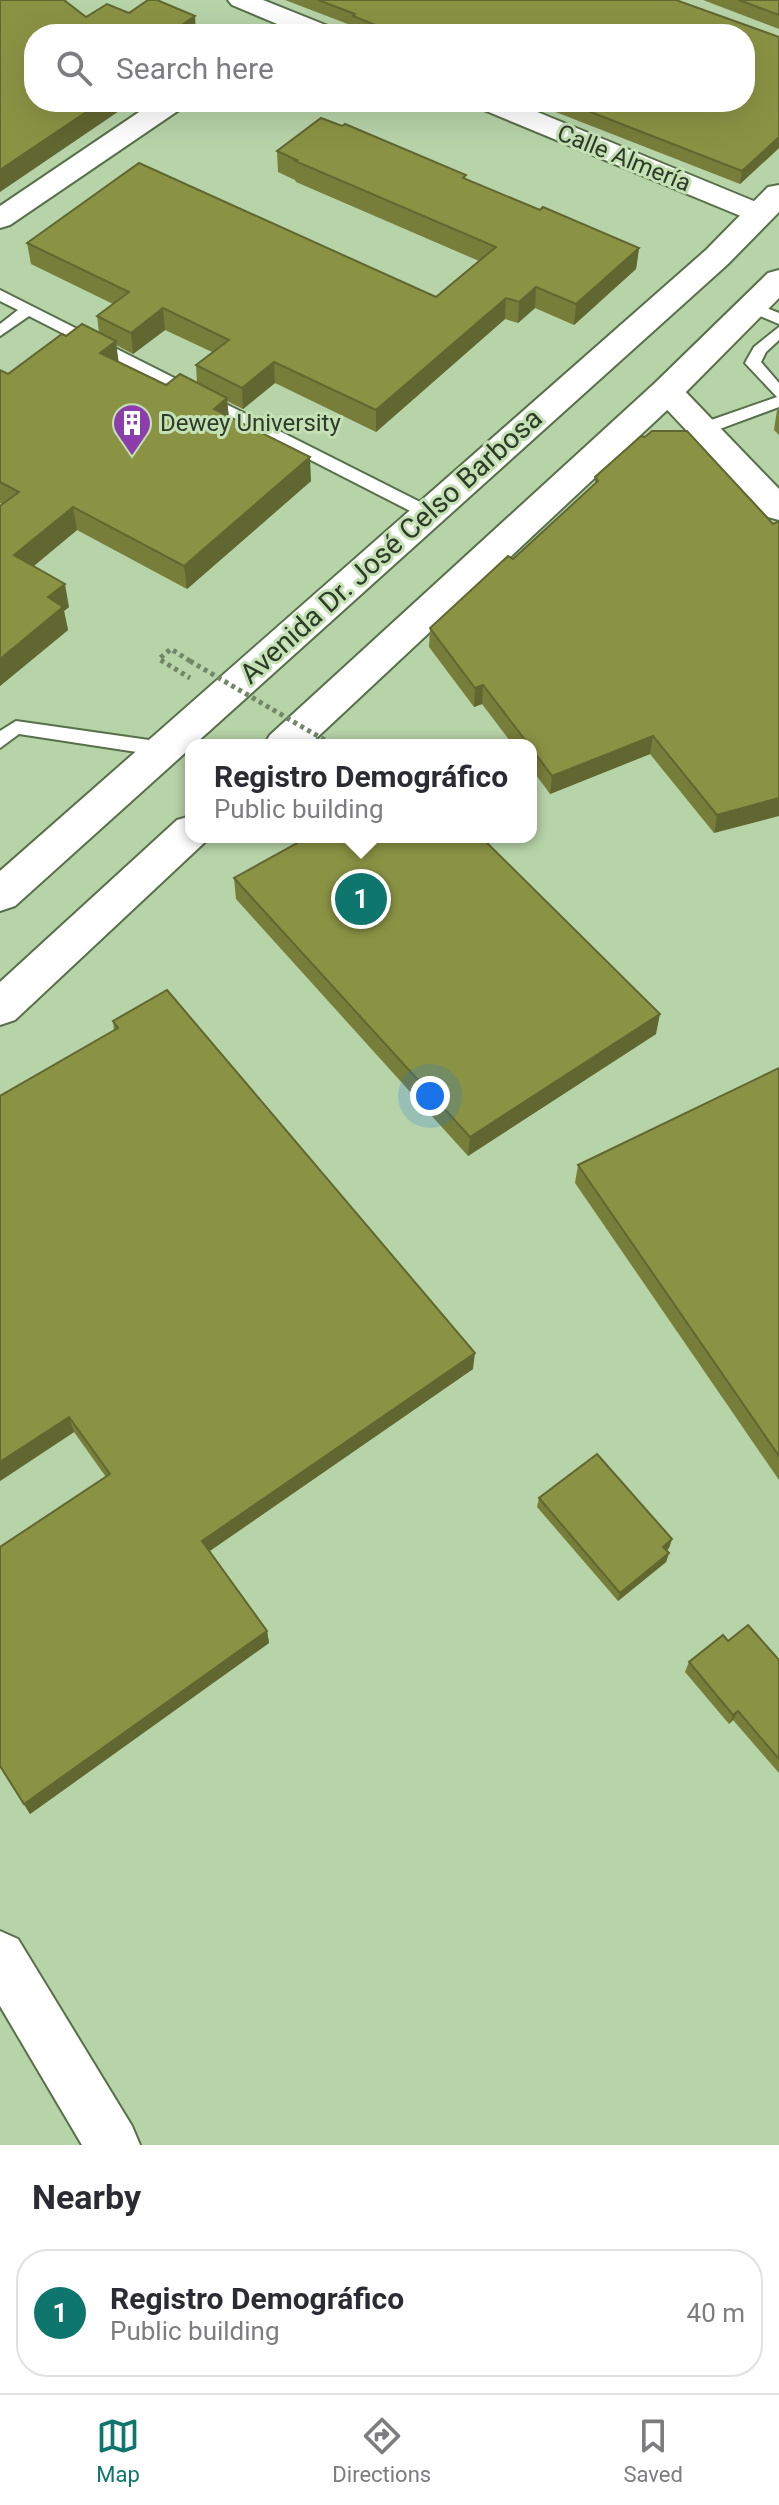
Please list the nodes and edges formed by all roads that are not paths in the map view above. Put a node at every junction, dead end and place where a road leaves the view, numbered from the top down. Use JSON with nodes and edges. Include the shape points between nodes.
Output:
{"nodes":[{"id":1,"x":241,"y":0,"type":"edge"},
{"id":2,"x":277,"y":24,"type":"edge"},
{"id":3,"x":157,"y":112,"type":"edge"},
{"id":4,"x":516,"y":112,"type":"edge"},
{"id":5,"x":769,"y":204,"type":"edge"},
{"id":6,"x":0,"y":219,"type":"edge"},
{"id":7,"x":717,"y":257,"type":"junction"},
{"id":8,"x":779,"y":280,"type":"edge"},
{"id":9,"x":0,"y":295,"type":"edge"},
{"id":10,"x":29,"y":309,"type":"junction"},
{"id":11,"x":765,"y":313,"type":"edge"},
{"id":12,"x":0,"y":331,"type":"edge"},
{"id":13,"x":779,"y":332,"type":"edge"},
{"id":14,"x":652,"y":375,"type":"junction"},
{"id":15,"x":779,"y":393,"type":"edge"},
{"id":16,"x":779,"y":402,"type":"edge"},
{"id":17,"x":703,"y":429,"type":"junction"},
{"id":18,"x":779,"y":509,"type":"edge"},
{"id":19,"x":428,"y":513,"type":"junction"},
{"id":20,"x":290,"y":739,"type":"edge"},
{"id":21,"x":0,"y":741,"type":"edge"},
{"id":22,"x":163,"y":749,"type":"junction"},
{"id":23,"x":185,"y":837,"type":"edge"},
{"id":24,"x":0,"y":895,"type":"edge"},
{"id":25,"x":0,"y":1008,"type":"edge"},
{"id":26,"x":0,"y":1957,"type":"edge"},
{"id":27,"x":113,"y":2145,"type":"edge"}],
"edges":[{"from":1,"to":2,"type":"street"},
{"from":3,"to":6,"type":"street"},
{"from":4,"to":5,"type":"street","name":"Calle Almería"},
{"from":5,"to":7,"type":"main road","name":"Avenida Dr. José Celso Barbosa"},
{"from":7,"to":14,"type":"main road","via":[[689,305],[644,355]]},
{"from":7,"to":19,"type":"main road","name":"Avenida Dr. José Celso Barbosa"},
{"from":8,"to":11,"type":"main road"},
{"from":9,"to":10,"type":"lane"},
{"from":10,"to":12,"type":"lane"},
{"from":10,"to":19,"type":"lane"},
{"from":11,"to":14,"type":"main road"},
{"from":13,"to":15,"type":"lane","via":[[753,363]]},
{"from":14,"to":17,"type":"street"},
{"from":14,"to":20,"type":"main road"},
{"from":16,"to":17,"type":"lane"},
{"from":17,"to":18,"type":"street"},
{"from":19,"to":22,"type":"main road","name":"Avenida Dr. José Celso Barbosa"},
{"from":21,"to":22,"type":"lane","via":[[16,727]]},
{"from":22,"to":24,"type":"main road","name":"Avenida Dr. José Celso Barbosa"},
{"from":23,"to":25,"type":"main road"},
{"from":26,"to":27,"type":"street"}]}
